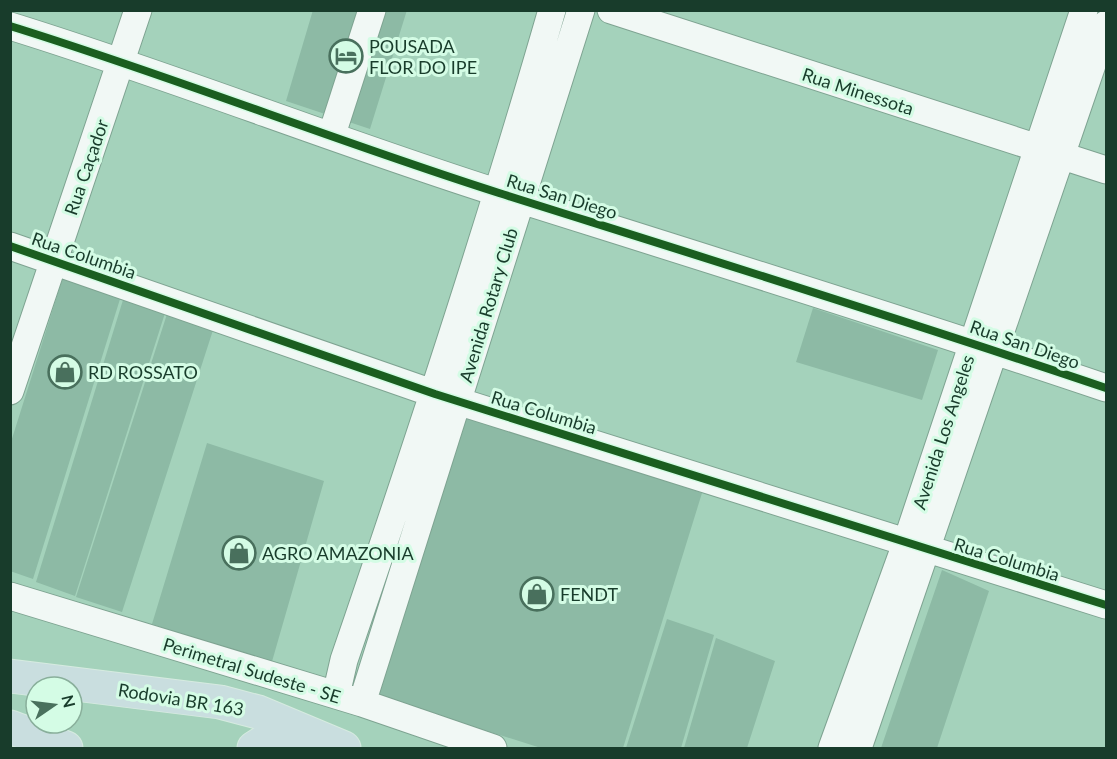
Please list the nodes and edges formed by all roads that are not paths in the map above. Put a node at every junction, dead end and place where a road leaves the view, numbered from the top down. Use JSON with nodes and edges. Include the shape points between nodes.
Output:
{"nodes":[{"id":1,"x":138,"y":10,"type":"edge"},
{"id":2,"x":372,"y":10,"type":"edge"},
{"id":3,"x":552,"y":10,"type":"edge"},
{"id":4,"x":581,"y":10,"type":"edge"},
{"id":5,"x":611,"y":10,"type":"edge"},
{"id":6,"x":1084,"y":10,"type":"edge"},
{"id":7,"x":1107,"y":24,"type":"edge"},
{"id":8,"x":10,"y":26,"type":"edge"},
{"id":9,"x":122,"y":61,"type":"junction"},
{"id":10,"x":332,"y":134,"type":"junction"},
{"id":11,"x":1049,"y":153,"type":"junction"},
{"id":12,"x":1107,"y":170,"type":"edge"},
{"id":13,"x":510,"y":196,"type":"junction"},
{"id":14,"x":10,"y":246,"type":"edge"},
{"id":15,"x":55,"y":260,"type":"junction"},
{"id":16,"x":984,"y":346,"type":"junction"},
{"id":17,"x":1107,"y":388,"type":"edge"},
{"id":18,"x":10,"y":391,"type":"edge"},
{"id":19,"x":446,"y":398,"type":"junction"},
{"id":20,"x":918,"y":546,"type":"junction"},
{"id":21,"x":10,"y":596,"type":"edge"},
{"id":22,"x":1107,"y":605,"type":"edge"},
{"id":23,"x":10,"y":675,"type":"edge"},
{"id":24,"x":336,"y":695,"type":"junction"},
{"id":25,"x":362,"y":703,"type":"junction"},
{"id":26,"x":10,"y":727,"type":"edge"},
{"id":27,"x":333,"y":743,"type":"edge"},
{"id":28,"x":66,"y":748,"type":"edge"},
{"id":29,"x":254,"y":748,"type":"edge"},
{"id":30,"x":493,"y":748,"type":"edge"},
{"id":31,"x":832,"y":748,"type":"edge"},
{"id":32,"x":858,"y":748,"type":"edge"}],
"edges":[{"from":1,"to":9,"type":"street","name":"Rua Caçador"},
{"from":2,"to":10,"type":"street"},
{"from":3,"to":13,"type":"street","name":"Avenida Rotary Club"},
{"from":4,"to":13,"type":"street","name":"Avenida Rotary Club"},
{"from":5,"to":11,"type":"street","name":"Rua Minessota"},
{"from":6,"to":11,"type":"street","name":"Avenida Los Angeles"},
{"from":7,"to":11,"type":"street","name":"Avenida Los Angeles"},
{"from":8,"to":9,"type":"street","name":"Rua San Diego"},
{"from":9,"to":10,"type":"street","name":"Rua San Diego"},
{"from":9,"to":15,"type":"street","name":"Rua Caçador"},
{"from":10,"to":13,"type":"street","name":"Rua San Diego"},
{"from":11,"to":12,"type":"street","name":"Rua Minessota"},
{"from":11,"to":16,"type":"street","name":"Avenida Los Angeles"},
{"from":13,"to":16,"type":"street","name":"Rua San Diego"},
{"from":13,"to":19,"type":"street","name":"Avenida Rotary Club"},
{"from":14,"to":15,"type":"street","name":"Rua Columbia"},
{"from":15,"to":18,"type":"street","name":"Rua Caçador"},
{"from":15,"to":19,"type":"street","name":"Rua Columbia"},
{"from":16,"to":17,"type":"street","name":"Rua San Diego"},
{"from":16,"to":20,"type":"street","name":"Avenida Los Angeles"},
{"from":19,"to":20,"type":"street","name":"Rua Columbia"},
{"from":19,"to":24,"type":"street","name":"Avenida Rotary Club","via":[[345,660]]},
{"from":19,"to":25,"type":"street","name":"Avenida Rotary Club"},
{"from":20,"to":22,"type":"street","name":"Rua Columbia"},
{"from":20,"to":31,"type":"street","name":"Avenida Los Angeles"},
{"from":20,"to":32,"type":"street","name":"Avenida Los Angeles"},
{"from":21,"to":24,"type":"street","name":"Perimetral Sudeste - SE"},
{"from":23,"to":27,"type":"highway","name":"Rodovia BR 163","via":[[220,702],[258,712]]},
{"from":24,"to":25,"type":"street","name":"Perimetral Sudeste - SE"},
{"from":25,"to":30,"type":"street","name":"Perimetral Sudeste - SE"},
{"from":26,"to":28,"type":"highway"},
{"from":27,"to":29,"type":"highway","via":[[270,738]]}]}
